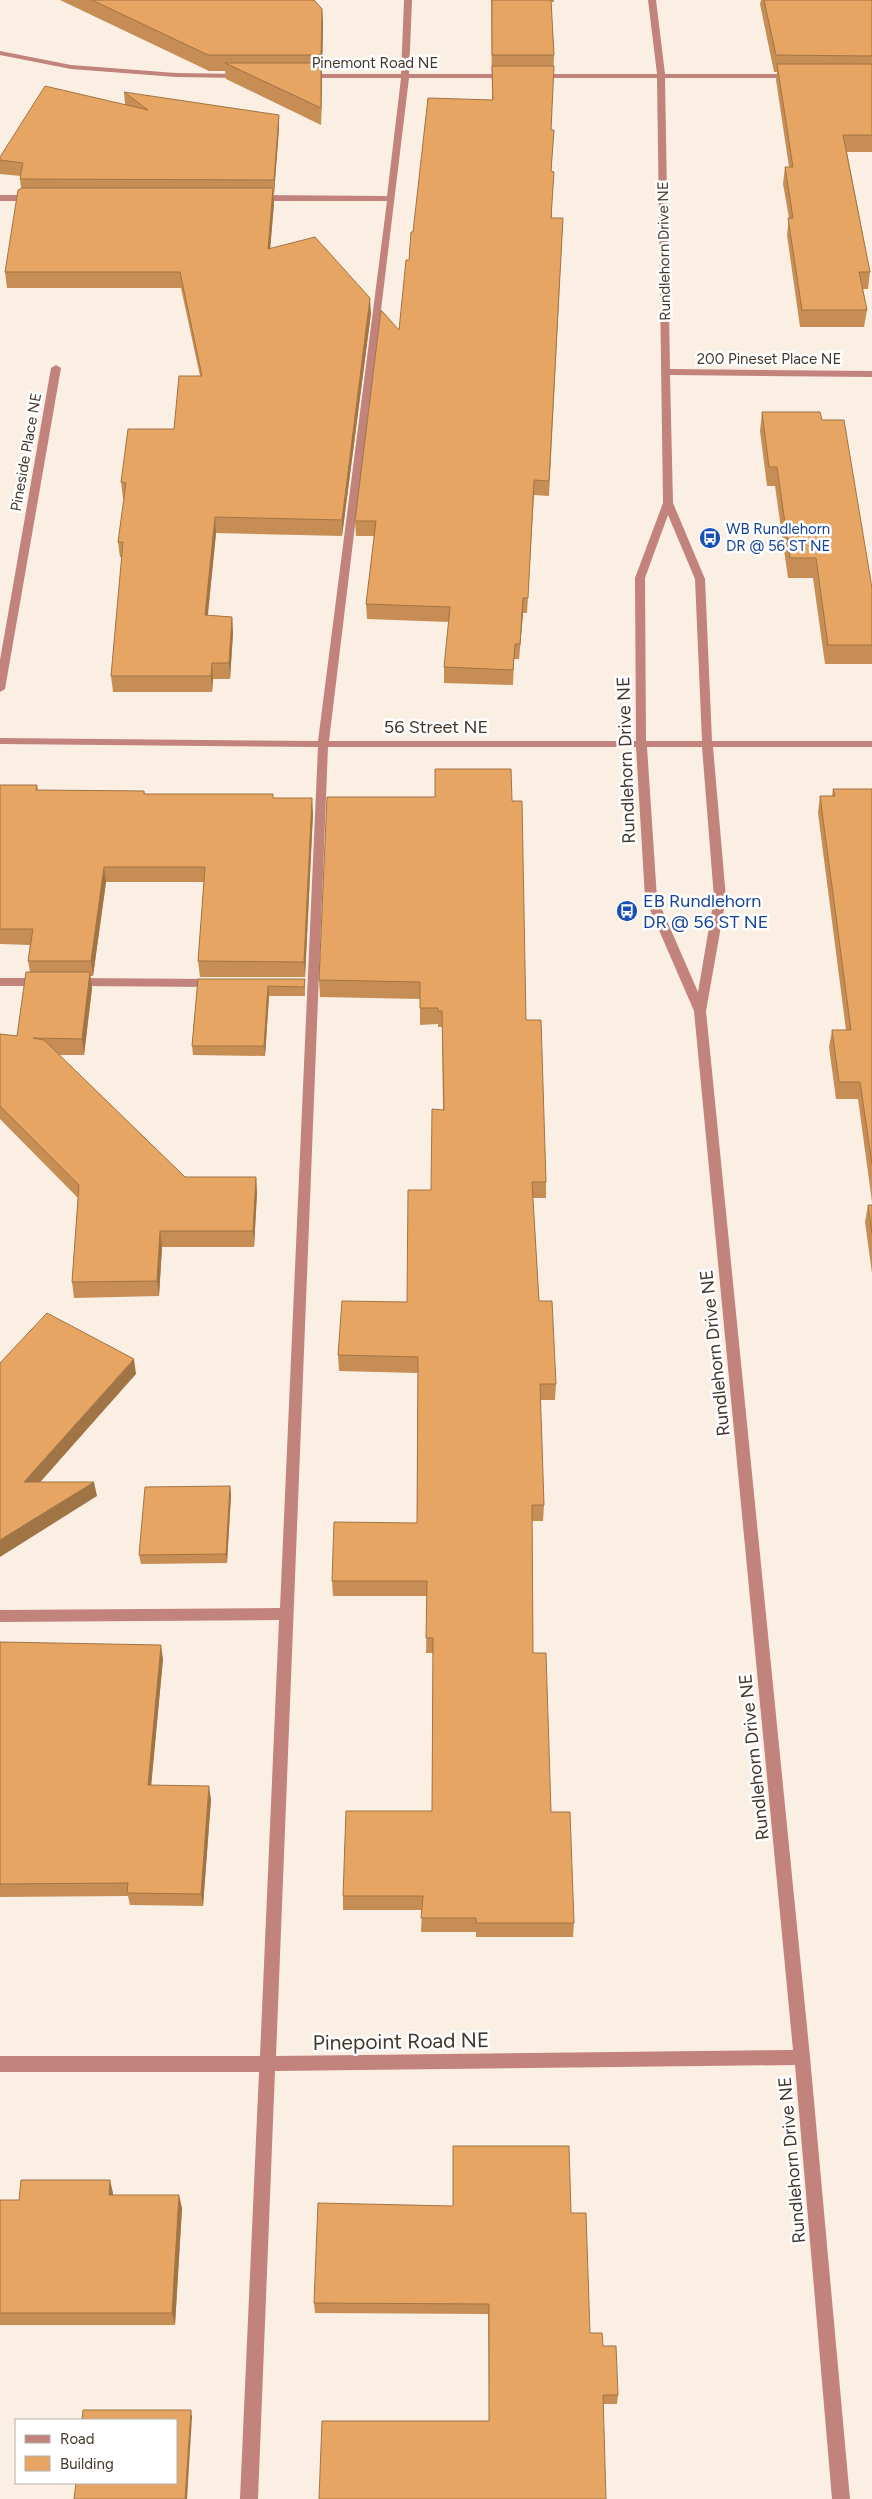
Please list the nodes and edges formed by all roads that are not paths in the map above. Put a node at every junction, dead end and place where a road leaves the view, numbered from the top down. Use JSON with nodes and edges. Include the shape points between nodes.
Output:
{"nodes":[{"id":1,"x":408,"y":0,"type":"edge"},
{"id":2,"x":652,"y":0,"type":"edge"},
{"id":3,"x":0,"y":53,"type":"edge"},
{"id":4,"x":661,"y":75,"type":"junction"},
{"id":5,"x":246,"y":76,"type":"edge"},
{"id":6,"x":296,"y":76,"type":"edge"},
{"id":7,"x":514,"y":76,"type":"edge"},
{"id":8,"x":524,"y":76,"type":"edge"},
{"id":9,"x":805,"y":76,"type":"edge"},
{"id":10,"x":405,"y":77,"type":"junction"},
{"id":11,"x":0,"y":198,"type":"edge"},
{"id":12,"x":39,"y":198,"type":"edge"},
{"id":13,"x":245,"y":198,"type":"edge"},
{"id":14,"x":392,"y":198,"type":"junction"},
{"id":15,"x":56,"y":368,"type":"dead end"},
{"id":16,"x":667,"y":372,"type":"junction"},
{"id":17,"x":872,"y":374,"type":"edge"},
{"id":18,"x":668,"y":503,"type":"junction"},
{"id":19,"x":0,"y":689,"type":"edge"},
{"id":20,"x":0,"y":740,"type":"edge"},
{"id":21,"x":641,"y":743,"type":"junction"},
{"id":22,"x":707,"y":743,"type":"junction"},
{"id":23,"x":323,"y":744,"type":"junction"},
{"id":24,"x":872,"y":744,"type":"edge"},
{"id":25,"x":0,"y":982,"type":"edge"},
{"id":26,"x":225,"y":983,"type":"edge"},
{"id":27,"x":700,"y":1011,"type":"junction"},
{"id":28,"x":286,"y":1614,"type":"junction"},
{"id":29,"x":0,"y":1616,"type":"edge"},
{"id":30,"x":802,"y":2057,"type":"junction"},
{"id":31,"x":0,"y":2064,"type":"edge"},
{"id":32,"x":267,"y":2064,"type":"junction"},
{"id":33,"x":248,"y":2499,"type":"edge"},
{"id":34,"x":841,"y":2499,"type":"edge"}],
"edges":[{"from":1,"to":10,"type":"street"},
{"from":2,"to":4,"type":"street","name":"Rundlehorn Drive NE"},
{"from":3,"to":5,"type":"street","via":[[71,67],[176,75]]},
{"from":4,"to":8,"type":"street"},
{"from":4,"to":9,"type":"street"},
{"from":4,"to":16,"type":"street","name":"Rundlehorn Drive NE"},
{"from":6,"to":10,"type":"street","name":"Pinemont Road NE"},
{"from":7,"to":10,"type":"street","name":"Pinemont Road NE"},
{"from":10,"to":14,"type":"street"},
{"from":11,"to":12,"type":"street"},
{"from":13,"to":14,"type":"street"},
{"from":14,"to":23,"type":"street"},
{"from":15,"to":19,"type":"street","name":"Pineside Place NE"},
{"from":16,"to":17,"type":"street","name":"200 Pineset Place NE"},
{"from":16,"to":18,"type":"street","name":"Rundlehorn Drive NE"},
{"from":18,"to":21,"type":"street","name":"Rundlehorn Drive NE","via":[[640,578]]},
{"from":18,"to":22,"type":"street","name":"Rundlehorn Drive NE","via":[[700,579]]},
{"from":20,"to":23,"type":"street","name":"56 Street NE"},
{"from":21,"to":22,"type":"street","name":"56 Street NE"},
{"from":21,"to":23,"type":"street","name":"56 Street NE"},
{"from":21,"to":27,"type":"street","name":"Rundlehorn Drive NE","via":[[651,898]]},
{"from":22,"to":24,"type":"street","name":"56 Street NE"},
{"from":22,"to":27,"type":"street","name":"Rundlehorn Drive NE","via":[[720,898]]},
{"from":23,"to":28,"type":"street","via":[[308,983]]},
{"from":25,"to":26,"type":"street"},
{"from":27,"to":30,"type":"street","name":"Rundlehorn Drive NE"},
{"from":28,"to":29,"type":"street"},
{"from":28,"to":32,"type":"street"},
{"from":30,"to":32,"type":"street","name":"Pinepoint Road NE"},
{"from":30,"to":34,"type":"street","name":"Rundlehorn Drive NE"},
{"from":31,"to":32,"type":"street","name":"Pinepoint Road NE"},
{"from":32,"to":33,"type":"street"}]}
